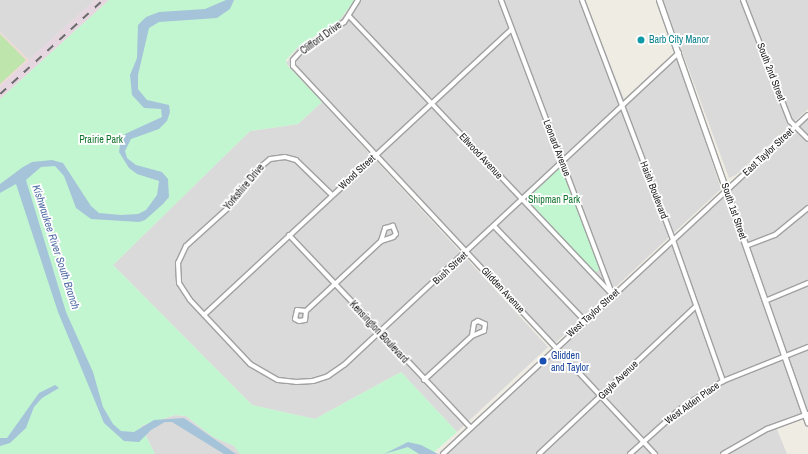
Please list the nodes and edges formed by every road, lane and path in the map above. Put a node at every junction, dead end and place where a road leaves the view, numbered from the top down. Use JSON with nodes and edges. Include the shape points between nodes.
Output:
{"nodes":[{"id":1,"x":358,"y":0,"type":"edge"},
{"id":2,"x":501,"y":0,"type":"edge"},
{"id":3,"x":582,"y":0,"type":"edge"},
{"id":4,"x":659,"y":0,"type":"edge"},
{"id":5,"x":743,"y":0,"type":"edge"},
{"id":6,"x":349,"y":16,"type":"junction"},
{"id":7,"x":512,"y":29,"type":"junction"},
{"id":8,"x":679,"y":53,"type":"junction"},
{"id":9,"x":301,"y":74,"type":"joint"},
{"id":10,"x":432,"y":103,"type":"junction"},
{"id":11,"x":622,"y":107,"type":"junction"},
{"id":12,"x":808,"y":115,"type":"edge"},
{"id":13,"x":796,"y":126,"type":"junction"},
{"id":14,"x":808,"y":139,"type":"edge"},
{"id":15,"x":376,"y":154,"type":"junction"},
{"id":16,"x":563,"y":161,"type":"junction"},
{"id":17,"x":727,"y":189,"type":"junction"},
{"id":18,"x":332,"y":195,"type":"junction"},
{"id":19,"x":522,"y":200,"type":"junction"},
{"id":20,"x":808,"y":208,"type":"edge"},
{"id":21,"x":494,"y":226,"type":"junction"},
{"id":22,"x":289,"y":235,"type":"junction"},
{"id":23,"x":673,"y":240,"type":"junction"},
{"id":24,"x":381,"y":241,"type":"dead end"},
{"id":25,"x":746,"y":246,"type":"junction"},
{"id":26,"x":467,"y":252,"type":"junction"},
{"id":27,"x":808,"y":283,"type":"edge"},
{"id":28,"x":335,"y":284,"type":"junction"},
{"id":29,"x":613,"y":295,"type":"junction"},
{"id":30,"x":766,"y":301,"type":"junction"},
{"id":31,"x":696,"y":306,"type":"junction"},
{"id":32,"x":306,"y":311,"type":"dead end"},
{"id":33,"x":204,"y":315,"type":"junction"},
{"id":34,"x":585,"y":321,"type":"junction"},
{"id":35,"x":380,"y":332,"type":"junction"},
{"id":36,"x":472,"y":336,"type":"dead end"},
{"id":37,"x":556,"y":347,"type":"junction"},
{"id":38,"x":808,"y":347,"type":"edge"},
{"id":39,"x":785,"y":356,"type":"junction"},
{"id":40,"x":424,"y":380,"type":"junction"},
{"id":41,"x":723,"y":380,"type":"junction"},
{"id":42,"x":601,"y":396,"type":"junction"},
{"id":43,"x":807,"y":414,"type":"edge"},
{"id":44,"x":808,"y":423,"type":"edge"},
{"id":45,"x":471,"y":428,"type":"junction"},
{"id":46,"x":644,"y":442,"type":"junction"},
{"id":47,"x":443,"y":454,"type":"edge"},
{"id":48,"x":539,"y":454,"type":"edge"},
{"id":49,"x":630,"y":454,"type":"edge"},
{"id":50,"x":655,"y":454,"type":"edge"},
{"id":51,"x":723,"y":454,"type":"edge"}],
"edges":[{"from":1,"to":6,"type":"street","name":"Clifford Drive"},
{"from":2,"to":7,"type":"street","name":"Leonard Avenue"},
{"from":3,"to":11,"type":"street","name":"Haish Boulevard"},
{"from":4,"to":8,"type":"street","name":"South 1st Street"},
{"from":5,"to":13,"type":"street","name":"South 2nd Street","via":[[790,121]]},
{"from":6,"to":9,"type":"street","name":"Clifford Drive","via":[[335,30],[320,37],[296,56],[292,64]]},
{"from":6,"to":10,"type":"street","name":"Ellwood Avenue"},
{"from":7,"to":10,"type":"street","name":"Wood Street"},
{"from":7,"to":16,"type":"street","name":"Leonard Avenue"},
{"from":8,"to":11,"type":"street","name":"Bush Street"},
{"from":8,"to":17,"type":"street","name":"South 1st Street"},
{"from":9,"to":15,"type":"street","name":"Glidden Avenue"},
{"from":10,"to":15,"type":"street","name":"Wood Street"},
{"from":10,"to":19,"type":"street","name":"Ellwood Avenue"},
{"from":11,"to":16,"type":"street","name":"Bush Street"},
{"from":11,"to":23,"type":"street","name":"Haish Boulevard"},
{"from":12,"to":13,"type":"street","name":"East Taylor Street"},
{"from":13,"to":14,"type":"street","name":"South 2nd Street"},
{"from":13,"to":17,"type":"street","name":"East Taylor Street"},
{"from":15,"to":18,"type":"street","name":"Wood Street"},
{"from":15,"to":26,"type":"street","name":"Glidden Avenue"},
{"from":16,"to":19,"type":"street","name":"Bush Street"},
{"from":16,"to":29,"type":"street","name":"Leonard Avenue"},
{"from":17,"to":23,"type":"street","name":"West Taylor Street"},
{"from":17,"to":25,"type":"street","name":"South 1st Street"},
{"from":18,"to":22,"type":"street","name":"Wood Street"},
{"from":18,"to":33,"type":"street","name":"Yorkshire Drive","via":[[296,160],[277,157],[262,164],[228,208],[186,246],[179,260],[177,272],[180,287]]},
{"from":19,"to":21,"type":"street","name":"Bush Street"},
{"from":19,"to":29,"type":"street","name":"Ellwood Avenue"},
{"from":20,"to":25,"type":"street","via":[[775,235]]},
{"from":21,"to":26,"type":"street","name":"Bush Street"},
{"from":21,"to":34,"type":"street"},
{"from":22,"to":28,"type":"street","name":"Kensington Boulevard"},
{"from":22,"to":33,"type":"street","name":"Wood Street"},
{"from":23,"to":29,"type":"street","name":"West Taylor Street"},
{"from":23,"to":31,"type":"street","name":"Haish Boulevard"},
{"from":24,"to":28,"type":"street"},
{"from":25,"to":30,"type":"street","name":"South 1st Street"},
{"from":26,"to":35,"type":"street","name":"Bush Street"},
{"from":26,"to":37,"type":"street","name":"Glidden Avenue"},
{"from":27,"to":30,"type":"street"},
{"from":28,"to":32,"type":"street"},
{"from":28,"to":35,"type":"street","name":"Kensington Boulevard"},
{"from":29,"to":34,"type":"street","name":"West Taylor Street"},
{"from":30,"to":39,"type":"street","name":"South 1st Street"},
{"from":31,"to":41,"type":"street","name":"Haish Boulevard"},
{"from":31,"to":42,"type":"street","name":"Gayle Avenue"},
{"from":33,"to":35,"type":"street","name":"Bush Street","via":[[253,367],[271,377],[292,382],[313,381],[332,374]]},
{"from":34,"to":37,"type":"street","name":"West Taylor Street"},
{"from":35,"to":40,"type":"street","name":"Kensington Boulevard"},
{"from":36,"to":40,"type":"street"},
{"from":37,"to":42,"type":"street","name":"Glidden Avenue"},
{"from":37,"to":45,"type":"street","name":"West Taylor Street"},
{"from":38,"to":39,"type":"street","name":"West Alden Place"},
{"from":39,"to":41,"type":"street","name":"West Alden Place"},
{"from":39,"to":43,"type":"street","name":"South 1st Street"},
{"from":40,"to":45,"type":"street","name":"Kensington Boulevard"},
{"from":41,"to":46,"type":"street","name":"West Alden Place","via":[[680,409]]},
{"from":42,"to":46,"type":"street","name":"Glidden Avenue"},
{"from":42,"to":48,"type":"street","name":"Gayle Avenue"},
{"from":43,"to":44,"type":"street","name":"South 1st Street"},
{"from":43,"to":51,"type":"street","via":[[767,429]]},
{"from":45,"to":47,"type":"street","name":"West Taylor Street"},
{"from":46,"to":49,"type":"street","name":"West Alden Place"},
{"from":46,"to":50,"type":"street","name":"Glidden Avenue"}]}
